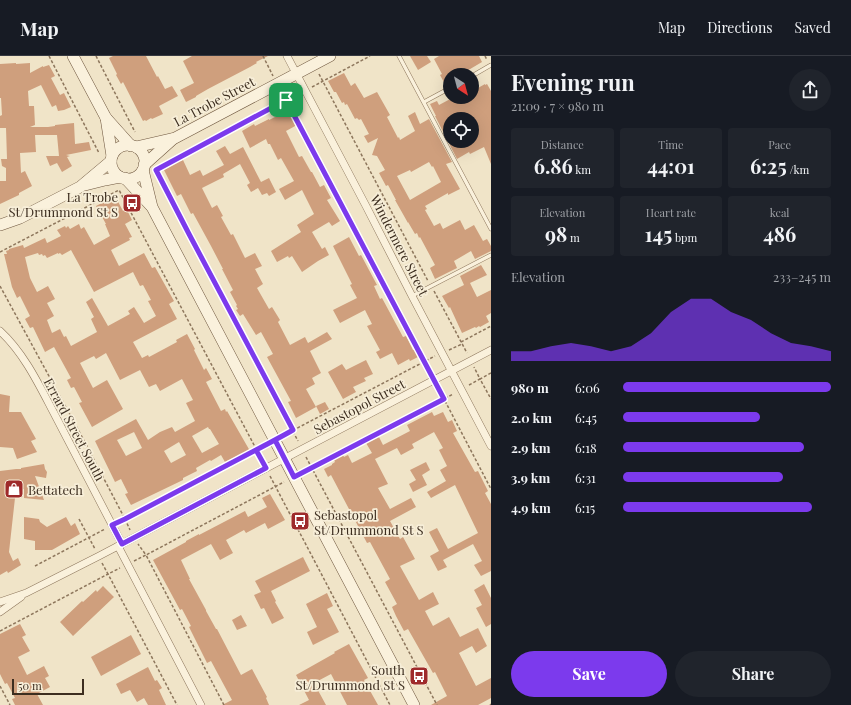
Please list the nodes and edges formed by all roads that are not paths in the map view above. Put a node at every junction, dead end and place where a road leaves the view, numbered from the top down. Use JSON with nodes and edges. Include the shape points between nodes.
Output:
{"nodes":[{"id":1,"x":73,"y":56,"type":"edge"},
{"id":2,"x":287,"y":56,"type":"edge"},
{"id":3,"x":330,"y":56,"type":"edge"},
{"id":4,"x":399,"y":56,"type":"edge"},
{"id":5,"x":491,"y":65,"type":"edge"},
{"id":6,"x":479,"y":72,"type":"edge"},
{"id":7,"x":296,"y":74,"type":"junction"},
{"id":8,"x":443,"y":92,"type":"edge"},
{"id":9,"x":424,"y":102,"type":"junction"},
{"id":10,"x":106,"y":118,"type":"junction"},
{"id":11,"x":174,"y":138,"type":"junction"},
{"id":12,"x":134,"y":146,"type":"junction"},
{"id":13,"x":112,"y":159,"type":"junction"},
{"id":14,"x":144,"y":167,"type":"junction"},
{"id":15,"x":122,"y":178,"type":"junction"},
{"id":16,"x":80,"y":187,"type":"junction"},
{"id":17,"x":152,"y":207,"type":"junction"},
{"id":18,"x":20,"y":218,"type":"junction"},
{"id":19,"x":0,"y":225,"type":"edge"},
{"id":20,"x":491,"y":229,"type":"edge"},
{"id":21,"x":0,"y":233,"type":"edge"},
{"id":22,"x":491,"y":255,"type":"edge"},
{"id":23,"x":412,"y":296,"type":"junction"},
{"id":24,"x":0,"y":330,"type":"edge"},
{"id":25,"x":491,"y":350,"type":"edge"},
{"id":26,"x":452,"y":371,"type":"junction"},
{"id":27,"x":491,"y":445,"type":"edge"},
{"id":28,"x":284,"y":459,"type":"junction"},
{"id":29,"x":120,"y":545,"type":"junction"},
{"id":30,"x":26,"y":593,"type":"junction"},
{"id":31,"x":0,"y":602,"type":"edge"},
{"id":32,"x":0,"y":612,"type":"edge"},
{"id":33,"x":201,"y":705,"type":"edge"},
{"id":34,"x":414,"y":705,"type":"edge"}],
"edges":[{"from":1,"to":10,"type":"main road"},
{"from":2,"to":7,"type":"street","name":"Windermere Street"},
{"from":3,"to":7,"type":"main road","name":"La Trobe Street"},
{"from":4,"to":9,"type":"lane"},
{"from":5,"to":6,"type":"lane"},
{"from":7,"to":11,"type":"main road","name":"La Trobe Street"},
{"from":7,"to":23,"type":"street","name":"Windermere Street"},
{"from":8,"to":9,"type":"lane"},
{"from":9,"to":20,"type":"lane"},
{"from":10,"to":12,"type":"main road"},
{"from":10,"to":13,"type":"main road"},
{"from":11,"to":12,"type":"main road","name":"La Trobe Street"},
{"from":11,"to":14,"type":"main road","name":"La Trobe Street"},
{"from":12,"to":13,"type":"main road","via":[[120,147]]},
{"from":12,"to":14,"type":"main road","via":[[143,155]]},
{"from":13,"to":15,"type":"main road","via":[[113,170]]},
{"from":13,"to":16,"type":"main road"},
{"from":14,"to":15,"type":"main road","via":[[135,177]]},
{"from":14,"to":17,"type":"main road"},
{"from":15,"to":16,"type":"main road"},
{"from":15,"to":17,"type":"main road"},
{"from":16,"to":18,"type":"main road"},
{"from":17,"to":28,"type":"main road"},
{"from":18,"to":19,"type":"main road"},
{"from":18,"to":21,"type":"main road"},
{"from":22,"to":23,"type":"lane"},
{"from":23,"to":26,"type":"street","name":"Windermere Street"},
{"from":24,"to":29,"type":"street","name":"Errard Street South","via":[[29,369],[112,525]]},
{"from":25,"to":26,"type":"street","name":"Sebastopol Street"},
{"from":26,"to":27,"type":"street","name":"Windermere Street"},
{"from":26,"to":28,"type":"street","name":"Sebastopol Street"},
{"from":28,"to":29,"type":"street","name":"Sebastopol Street"},
{"from":28,"to":34,"type":"main road"},
{"from":29,"to":30,"type":"street","name":"Sebastopol Street"},
{"from":29,"to":33,"type":"street","name":"Errard Street South"},
{"from":30,"to":31,"type":"street","name":"Sebastopol Street"},
{"from":30,"to":32,"type":"street","name":"Sebastopol Street"}]}
